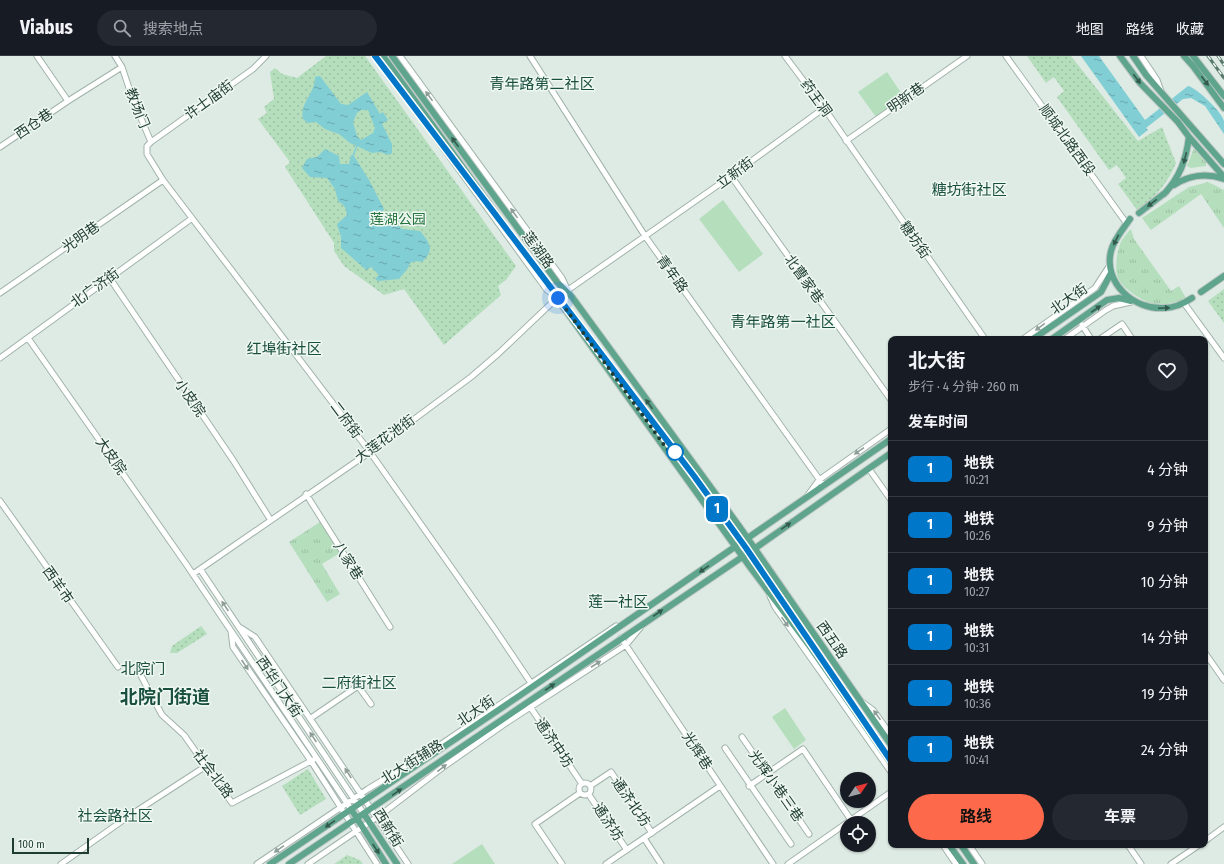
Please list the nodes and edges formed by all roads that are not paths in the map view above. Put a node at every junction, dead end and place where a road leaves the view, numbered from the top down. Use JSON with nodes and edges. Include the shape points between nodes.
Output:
{"nodes":[{"id":1,"x":37,"y":56,"type":"edge"},
{"id":2,"x":115,"y":56,"type":"edge"},
{"id":3,"x":266,"y":56,"type":"edge"},
{"id":4,"x":376,"y":56,"type":"edge"},
{"id":5,"x":383,"y":56,"type":"edge"},
{"id":6,"x":392,"y":56,"type":"edge"},
{"id":7,"x":400,"y":56,"type":"edge"},
{"id":8,"x":530,"y":56,"type":"edge"},
{"id":9,"x":785,"y":56,"type":"edge"},
{"id":10,"x":966,"y":56,"type":"edge"},
{"id":11,"x":1006,"y":56,"type":"edge"},
{"id":12,"x":1120,"y":56,"type":"edge"},
{"id":13,"x":1133,"y":56,"type":"edge"},
{"id":14,"x":1141,"y":56,"type":"edge"},
{"id":15,"x":1184,"y":56,"type":"edge"},
{"id":16,"x":1193,"y":56,"type":"edge"},
{"id":17,"x":958,"y":58,"type":"edge"},
{"id":18,"x":122,"y":67,"type":"junction"},
{"id":19,"x":1162,"y":94,"type":"junction"},
{"id":20,"x":1224,"y":96,"type":"edge"},
{"id":21,"x":68,"y":101,"type":"junction"},
{"id":22,"x":824,"y":108,"type":"junction"},
{"id":23,"x":1224,"y":108,"type":"edge"},
{"id":24,"x":1189,"y":137,"type":"junction"},
{"id":25,"x":846,"y":141,"type":"junction"},
{"id":26,"x":151,"y":142,"type":"junction"},
{"id":27,"x":0,"y":147,"type":"edge"},
{"id":28,"x":1224,"y":164,"type":"edge"},
{"id":29,"x":731,"y":176,"type":"junction"},
{"id":30,"x":1224,"y":178,"type":"edge"},
{"id":31,"x":163,"y":180,"type":"junction"},
{"id":32,"x":1164,"y":194,"type":"junction"},
{"id":33,"x":1139,"y":213,"type":"dead end"},
{"id":34,"x":190,"y":219,"type":"junction"},
{"id":35,"x":1128,"y":222,"type":"joint"},
{"id":36,"x":645,"y":236,"type":"junction"},
{"id":37,"x":1110,"y":265,"type":"junction"},
{"id":38,"x":1111,"y":273,"type":"junction"},
{"id":39,"x":1223,"y":276,"type":"edge"},
{"id":40,"x":109,"y":277,"type":"junction"},
{"id":41,"x":568,"y":291,"type":"junction"},
{"id":42,"x":1201,"y":292,"type":"dead end"},
{"id":43,"x":0,"y":293,"type":"edge"},
{"id":44,"x":558,"y":298,"type":"junction"},
{"id":45,"x":1192,"y":298,"type":"dead end"},
{"id":46,"x":1134,"y":301,"type":"junction"},
{"id":47,"x":1184,"y":303,"type":"junction"},
{"id":48,"x":1079,"y":320,"type":"junction"},
{"id":49,"x":1083,"y":326,"type":"junction"},
{"id":50,"x":983,"y":336,"type":"edge"},
{"id":51,"x":1027,"y":336,"type":"edge"},
{"id":52,"x":1037,"y":336,"type":"edge"},
{"id":53,"x":1056,"y":336,"type":"edge"},
{"id":54,"x":1069,"y":336,"type":"edge"},
{"id":55,"x":1089,"y":336,"type":"edge"},
{"id":56,"x":1104,"y":336,"type":"edge"},
{"id":57,"x":1130,"y":336,"type":"edge"},
{"id":58,"x":28,"y":338,"type":"junction"},
{"id":59,"x":0,"y":358,"type":"edge"},
{"id":60,"x":1224,"y":358,"type":"edge"},
{"id":61,"x":888,"y":396,"type":"edge"},
{"id":62,"x":888,"y":431,"type":"edge"},
{"id":63,"x":888,"y":441,"type":"edge"},
{"id":64,"x":370,"y":452,"type":"junction"},
{"id":65,"x":888,"y":455,"type":"edge"},
{"id":66,"x":869,"y":469,"type":"junction"},
{"id":67,"x":819,"y":480,"type":"junction"},
{"id":68,"x":824,"y":486,"type":"junction"},
{"id":69,"x":306,"y":494,"type":"junction"},
{"id":70,"x":888,"y":496,"type":"edge"},
{"id":71,"x":804,"y":500,"type":"junction"},
{"id":72,"x":0,"y":501,"type":"edge"},
{"id":73,"x":270,"y":520,"type":"junction"},
{"id":74,"x":747,"y":539,"type":"junction"},
{"id":75,"x":736,"y":547,"type":"junction"},
{"id":76,"x":754,"y":549,"type":"junction"},
{"id":77,"x":743,"y":556,"type":"junction"},
{"id":78,"x":200,"y":569,"type":"junction"},
{"id":79,"x":193,"y":574,"type":"junction"},
{"id":80,"x":767,"y":588,"type":"junction"},
{"id":81,"x":644,"y":622,"type":"junction"},
{"id":82,"x":238,"y":626,"type":"junction"},
{"id":83,"x":390,"y":627,"type":"dead end"},
{"id":84,"x":231,"y":630,"type":"junction"},
{"id":85,"x":621,"y":638,"type":"junction"},
{"id":86,"x":626,"y":645,"type":"junction"},
{"id":87,"x":1208,"y":657,"type":"edge"},
{"id":88,"x":118,"y":667,"type":"dead end"},
{"id":89,"x":138,"y":670,"type":"dead end"},
{"id":90,"x":1224,"y":680,"type":"edge"},
{"id":91,"x":532,"y":685,"type":"junction"},
{"id":92,"x":859,"y":700,"type":"junction"},
{"id":93,"x":371,"y":704,"type":"dead end"},
{"id":94,"x":529,"y":705,"type":"junction"},
{"id":95,"x":312,"y":718,"type":"junction"},
{"id":96,"x":888,"y":731,"type":"edge"},
{"id":97,"x":742,"y":737,"type":"dead end"},
{"id":98,"x":888,"y":741,"type":"edge"},
{"id":99,"x":725,"y":748,"type":"dead end"},
{"id":100,"x":317,"y":758,"type":"junction"},
{"id":101,"x":888,"y":760,"type":"edge"},
{"id":102,"x":311,"y":761,"type":"junction"},
{"id":103,"x":206,"y":766,"type":"junction"},
{"id":104,"x":888,"y":768,"type":"edge"},
{"id":105,"x":766,"y":773,"type":"junction"},
{"id":106,"x":582,"y":784,"type":"junction"},
{"id":107,"x":590,"y":786,"type":"junction"},
{"id":108,"x":720,"y":786,"type":"junction"},
{"id":109,"x":749,"y":786,"type":"junction"},
{"id":110,"x":580,"y":793,"type":"junction"},
{"id":111,"x":888,"y":794,"type":"edge"},
{"id":112,"x":589,"y":795,"type":"junction"},
{"id":113,"x":364,"y":797,"type":"junction"},
{"id":114,"x":357,"y":801,"type":"junction"},
{"id":115,"x":348,"y":803,"type":"junction"},
{"id":116,"x":341,"y":808,"type":"junction"},
{"id":117,"x":352,"y":809,"type":"junction"},
{"id":118,"x":372,"y":809,"type":"junction"},
{"id":119,"x":344,"y":814,"type":"junction"},
{"id":120,"x":364,"y":814,"type":"junction"},
{"id":121,"x":848,"y":816,"type":"edge"},
{"id":122,"x":857,"y":816,"type":"edge"},
{"id":123,"x":377,"y":817,"type":"junction"},
{"id":124,"x":357,"y":818,"type":"junction"},
{"id":125,"x":369,"y":822,"type":"junction"},
{"id":126,"x":350,"y":823,"type":"junction"},
{"id":127,"x":362,"y":827,"type":"junction"},
{"id":128,"x":1224,"y":827,"type":"edge"},
{"id":129,"x":840,"y":828,"type":"edge"},
{"id":130,"x":355,"y":831,"type":"junction"},
{"id":131,"x":652,"y":833,"type":"junction"},
{"id":132,"x":809,"y":834,"type":"dead end"},
{"id":133,"x":644,"y":838,"type":"junction"},
{"id":134,"x":1208,"y":838,"type":"edge"},
{"id":135,"x":791,"y":844,"type":"dead end"},
{"id":136,"x":945,"y":848,"type":"edge"},
{"id":137,"x":951,"y":848,"type":"edge"},
{"id":138,"x":963,"y":848,"type":"edge"},
{"id":139,"x":971,"y":848,"type":"edge"},
{"id":140,"x":1130,"y":848,"type":"edge"},
{"id":141,"x":1195,"y":848,"type":"edge"},
{"id":142,"x":627,"y":850,"type":"junction"},
{"id":143,"x":609,"y":863,"type":"edge"},
{"id":144,"x":61,"y":864,"type":"edge"},
{"id":145,"x":257,"y":864,"type":"edge"},
{"id":146,"x":270,"y":864,"type":"edge"},
{"id":147,"x":289,"y":864,"type":"edge"},
{"id":148,"x":308,"y":864,"type":"edge"},
{"id":149,"x":377,"y":864,"type":"edge"},
{"id":150,"x":386,"y":864,"type":"edge"},
{"id":151,"x":396,"y":864,"type":"edge"},
{"id":152,"x":408,"y":864,"type":"edge"},
{"id":153,"x":562,"y":864,"type":"edge"},
{"id":154,"x":661,"y":864,"type":"edge"},
{"id":155,"x":773,"y":864,"type":"edge"},
{"id":156,"x":788,"y":864,"type":"edge"},
{"id":157,"x":956,"y":864,"type":"edge"},
{"id":158,"x":963,"y":864,"type":"edge"},
{"id":159,"x":974,"y":864,"type":"edge"},
{"id":160,"x":982,"y":864,"type":"edge"},
{"id":161,"x":1141,"y":864,"type":"edge"},
{"id":162,"x":1171,"y":864,"type":"edge"}],
"edges":[{"from":1,"to":21,"type":"street","name":"西仓巷"},
{"from":2,"to":18,"type":"street","name":"教场门"},
{"from":3,"to":26,"type":"street","name":"许士庙街"},
{"from":4,"to":44,"type":"street","via":[[547,290]]},
{"from":5,"to":44,"type":"main road","name":"莲湖路"},
{"from":41,"to":6,"type":"main road","name":"莲湖路","one_way":true,"via":[[557,282]]},
{"from":41,"to":7,"type":"street","one_way":true,"via":[[562,278]]},
{"from":8,"to":36,"type":"street","name":"青年路"},
{"from":9,"to":22,"type":"street","name":"药王洞"},
{"from":10,"to":17,"type":"street","name":"明新巷"},
{"from":11,"to":35,"type":"street","name":"顺城北路西段"},
{"from":12,"to":24,"type":"main road","one_way":true},
{"from":13,"to":19,"type":"main road"},
{"from":14,"to":19,"type":"street","via":[[1157,80]]},
{"from":15,"to":23,"type":"main road","one_way":true},
{"from":16,"to":20,"type":"main road"},
{"from":17,"to":25,"type":"street","name":"明新巷"},
{"from":18,"to":21,"type":"street","name":"西仓巷"},
{"from":18,"to":26,"type":"street","name":"教场门"},
{"from":19,"to":28,"type":"main road"},
{"from":21,"to":27,"type":"street","name":"西仓巷"},
{"from":22,"to":25,"type":"street","name":"药王洞"},
{"from":22,"to":29,"type":"street","name":"立新街"},
{"from":24,"to":30,"type":"main road"},
{"from":24,"to":32,"type":"main road","one_way":true,"via":[[1183,167]]},
{"from":25,"to":50,"type":"street","name":"糖坊街"},
{"from":26,"to":31,"type":"street","name":"教场门","via":[[147,146],[147,154]]},
{"from":29,"to":36,"type":"street","name":"立新街"},
{"from":29,"to":61,"type":"street","name":"北曹家巷"},
{"from":30,"to":32,"type":"main road","via":[[1208,175],[1190,178],[1178,182]]},
{"from":31,"to":34,"type":"street","name":"二府街"},
{"from":31,"to":43,"type":"street","name":"光明巷"},
{"from":32,"to":33,"type":"main road","one_way":true},
{"from":34,"to":40,"type":"street","name":"北广济街"},
{"from":34,"to":64,"type":"street","name":"二府街"},
{"from":35,"to":37,"type":"main road","name":"北大街","one_way":true,"via":[[1111,252]]},
{"from":36,"to":41,"type":"street","name":"立新街"},
{"from":36,"to":67,"type":"street","name":"青年路"},
{"from":37,"to":38,"type":"main road","name":"北大街"},
{"from":37,"to":51,"type":"street","one_way":true,"via":[[1095,288]]},
{"from":38,"to":46,"type":"main road","name":"北大街","via":[[1119,289]]},
{"from":38,"to":52,"type":"main road","name":"北大街","via":[[1101,292]]},
{"from":39,"to":42,"type":"main road"},
{"from":40,"to":58,"type":"street","name":"北广济街"},
{"from":40,"to":73,"type":"street","name":"小皮院","via":[[233,460]]},
{"from":41,"to":44,"type":"street","name":"大莲花池街"},
{"from":74,"to":41,"type":"main road","name":"莲湖路","one_way":true},
{"from":44,"to":64,"type":"street","name":"大莲花池街","via":[[471,377]]},
{"from":44,"to":75,"type":"main road","name":"莲湖路"},
{"from":45,"to":47,"type":"main road","name":"北大街"},
{"from":46,"to":47,"type":"main road","name":"北大街","one_way":true,"via":[[1151,308],[1175,307]]},
{"from":48,"to":46,"type":"main road","name":"北大街","one_way":true,"via":[[1108,300],[1118,298]]},
{"from":46,"to":49,"type":"street","via":[[1113,306]]},
{"from":47,"to":60,"type":"street"},
{"from":48,"to":49,"type":"street"},
{"from":48,"to":53,"type":"main road","name":"北大街"},
{"from":49,"to":54,"type":"street"},
{"from":49,"to":55,"type":"street"},
{"from":56,"to":57,"type":"street","via":[[1122,324]]},
{"from":58,"to":59,"type":"street","name":"北广济街"},
{"from":58,"to":79,"type":"street","name":"大皮院"},
{"from":62,"to":67,"type":"street","one_way":true},
{"from":63,"to":68,"type":"main road","name":"北大街"},
{"from":64,"to":69,"type":"street","name":"大莲花池街"},
{"from":64,"to":91,"type":"street","name":"二府街"},
{"from":65,"to":66,"type":"main road","name":"北大街"},
{"from":66,"to":70,"type":"street"},
{"from":76,"to":66,"type":"main road","name":"北大街","one_way":true},
{"from":67,"to":68,"type":"street","name":"青年路"},
{"from":67,"to":71,"type":"street"},
{"from":68,"to":71,"type":"main road","name":"北大街"},
{"from":69,"to":73,"type":"street","name":"大莲花池街"},
{"from":69,"to":83,"type":"street","name":"八家巷"},
{"from":71,"to":74,"type":"main road","name":"北大街"},
{"from":72,"to":88,"type":"street","name":"西羊市"},
{"from":73,"to":78,"type":"street","name":"大莲花池街"},
{"from":74,"to":75,"type":"main road","name":"北大街"},
{"from":74,"to":76,"type":"main road","name":"莲湖路"},
{"from":75,"to":77,"type":"main road","name":"莲湖路"},
{"from":75,"to":91,"type":"main road","name":"北大街","one_way":true},
{"from":76,"to":77,"type":"main road","name":"北大街"},
{"from":76,"to":92,"type":"main road","name":"西五路"},
{"from":77,"to":80,"type":"main road","name":"西五路"},
{"from":81,"to":77,"type":"main road","name":"北大街","one_way":true},
{"from":78,"to":79,"type":"street","name":"大莲花池街"},
{"from":82,"to":78,"type":"street","name":"西华门大街","one_way":true},
{"from":79,"to":84,"type":"street","name":"西华门大街"},
{"from":80,"to":101,"type":"main road","name":"西五路"},
{"from":80,"to":104,"type":"street","one_way":true,"via":[[775,607]]},
{"from":81,"to":85,"type":"main road","name":"北大街"},
{"from":81,"to":86,"type":"street","name":"北大街辅路"},
{"from":82,"to":95,"type":"street","via":[[255,636]]},
{"from":114,"to":82,"type":"street","name":"西华门大街","one_way":true},
{"from":84,"to":100,"type":"street","name":"西华门大街"},
{"from":84,"to":102,"type":"street","one_way":true,"via":[[233,648]]},
{"from":85,"to":86,"type":"street","name":"光辉巷"},
{"from":94,"to":85,"type":"main road","name":"北大街","one_way":true},
{"from":94,"to":86,"type":"street","name":"北大街辅路","one_way":true},
{"from":86,"to":108,"type":"street","name":"光辉巷"},
{"from":87,"to":90,"type":"street"},
{"from":89,"to":103,"type":"street","name":"社会北路","via":[[162,715],[184,735]]},
{"from":91,"to":113,"type":"main road","name":"北大街"},
{"from":96,"to":92,"type":"street","one_way":true,"via":[[873,710]]},
{"from":92,"to":98,"type":"main road","name":"西五路"},
{"from":93,"to":95,"type":"street","via":[[358,686]]},
{"from":94,"to":106,"type":"street","name":"通济中坊"},
{"from":118,"to":94,"type":"main road","name":"北大街","one_way":true},
{"from":123,"to":94,"type":"street","name":"北大街辅路","one_way":true},
{"from":113,"to":95,"type":"street","one_way":true},
{"from":97,"to":105,"type":"street","name":"光辉小巷三巷"},
{"from":99,"to":109,"type":"street"},
{"from":100,"to":102,"type":"street","name":"社会北路"},
{"from":100,"to":115,"type":"street","name":"西华门大街"},
{"from":102,"to":103,"type":"street","name":"社会北路","via":[[232,803]]},
{"from":102,"to":116,"type":"street"},
{"from":103,"to":144,"type":"street"},
{"from":105,"to":109,"type":"street"},
{"from":105,"to":121,"type":"street","via":[[803,749]]},
{"from":105,"to":132,"type":"street","name":"光辉小巷三巷"},
{"from":106,"to":107,"type":"street"},
{"from":106,"to":110,"type":"street","via":[[579,788]]},
{"from":107,"to":112,"type":"street","via":[[592,791]]},
{"from":107,"to":131,"type":"street","name":"通济北坊","via":[[611,772]]},
{"from":108,"to":131,"type":"street"},
{"from":108,"to":155,"type":"street","name":"光辉巷"},
{"from":109,"to":135,"type":"street"},
{"from":110,"to":112,"type":"street","via":[[584,796]]},
{"from":110,"to":153,"type":"street","via":[[535,824]]},
{"from":111,"to":122,"type":"street"},
{"from":112,"to":142,"type":"street","name":"通济坊"},
{"from":113,"to":114,"type":"main road","name":"北大街"},
{"from":113,"to":118,"type":"street"},
{"from":114,"to":115,"type":"street"},
{"from":114,"to":117,"type":"main road","name":"北大街"},
{"from":114,"to":120,"type":"street","name":"西新街"},
{"from":115,"to":116,"type":"street"},
{"from":115,"to":117,"type":"street","name":"西华门大街"},
{"from":116,"to":119,"type":"street"},
{"from":116,"to":145,"type":"street","one_way":true},
{"from":117,"to":119,"type":"main road","name":"北大街"},
{"from":117,"to":124,"type":"main road","name":"西新街"},
{"from":118,"to":120,"type":"main road","name":"北大街"},
{"from":118,"to":123,"type":"street"},
{"from":119,"to":126,"type":"street"},
{"from":119,"to":146,"type":"main road","name":"北大街","one_way":true},
{"from":120,"to":124,"type":"main road","name":"北大街"},
{"from":120,"to":125,"type":"main road","name":"西新街"},
{"from":123,"to":125,"type":"street","name":"北大街辅路"},
{"from":123,"to":152,"type":"street"},
{"from":124,"to":126,"type":"main road","name":"北大街"},
{"from":124,"to":127,"type":"main road","name":"西新街"},
{"from":125,"to":127,"type":"street","name":"北大街辅路"},
{"from":125,"to":151,"type":"main road","name":"西新街"},
{"from":126,"to":130,"type":"street"},
{"from":126,"to":147,"type":"main road","name":"北大街"},
{"from":127,"to":130,"type":"street","name":"北大街辅路"},
{"from":127,"to":150,"type":"main road","name":"西新街","one_way":true},
{"from":128,"to":134,"type":"street"},
{"from":129,"to":156,"type":"street"},
{"from":130,"to":148,"type":"street","name":"北大街辅路"},
{"from":130,"to":149,"type":"street"},
{"from":131,"to":133,"type":"street"},
{"from":133,"to":142,"type":"street"},
{"from":133,"to":154,"type":"street"},
{"from":136,"to":157,"type":"street"},
{"from":137,"to":158,"type":"main road"},
{"from":138,"to":159,"type":"main road"},
{"from":139,"to":160,"type":"street"},
{"from":140,"to":161,"type":"street"},
{"from":141,"to":162,"type":"street"},
{"from":142,"to":143,"type":"street"}]}
